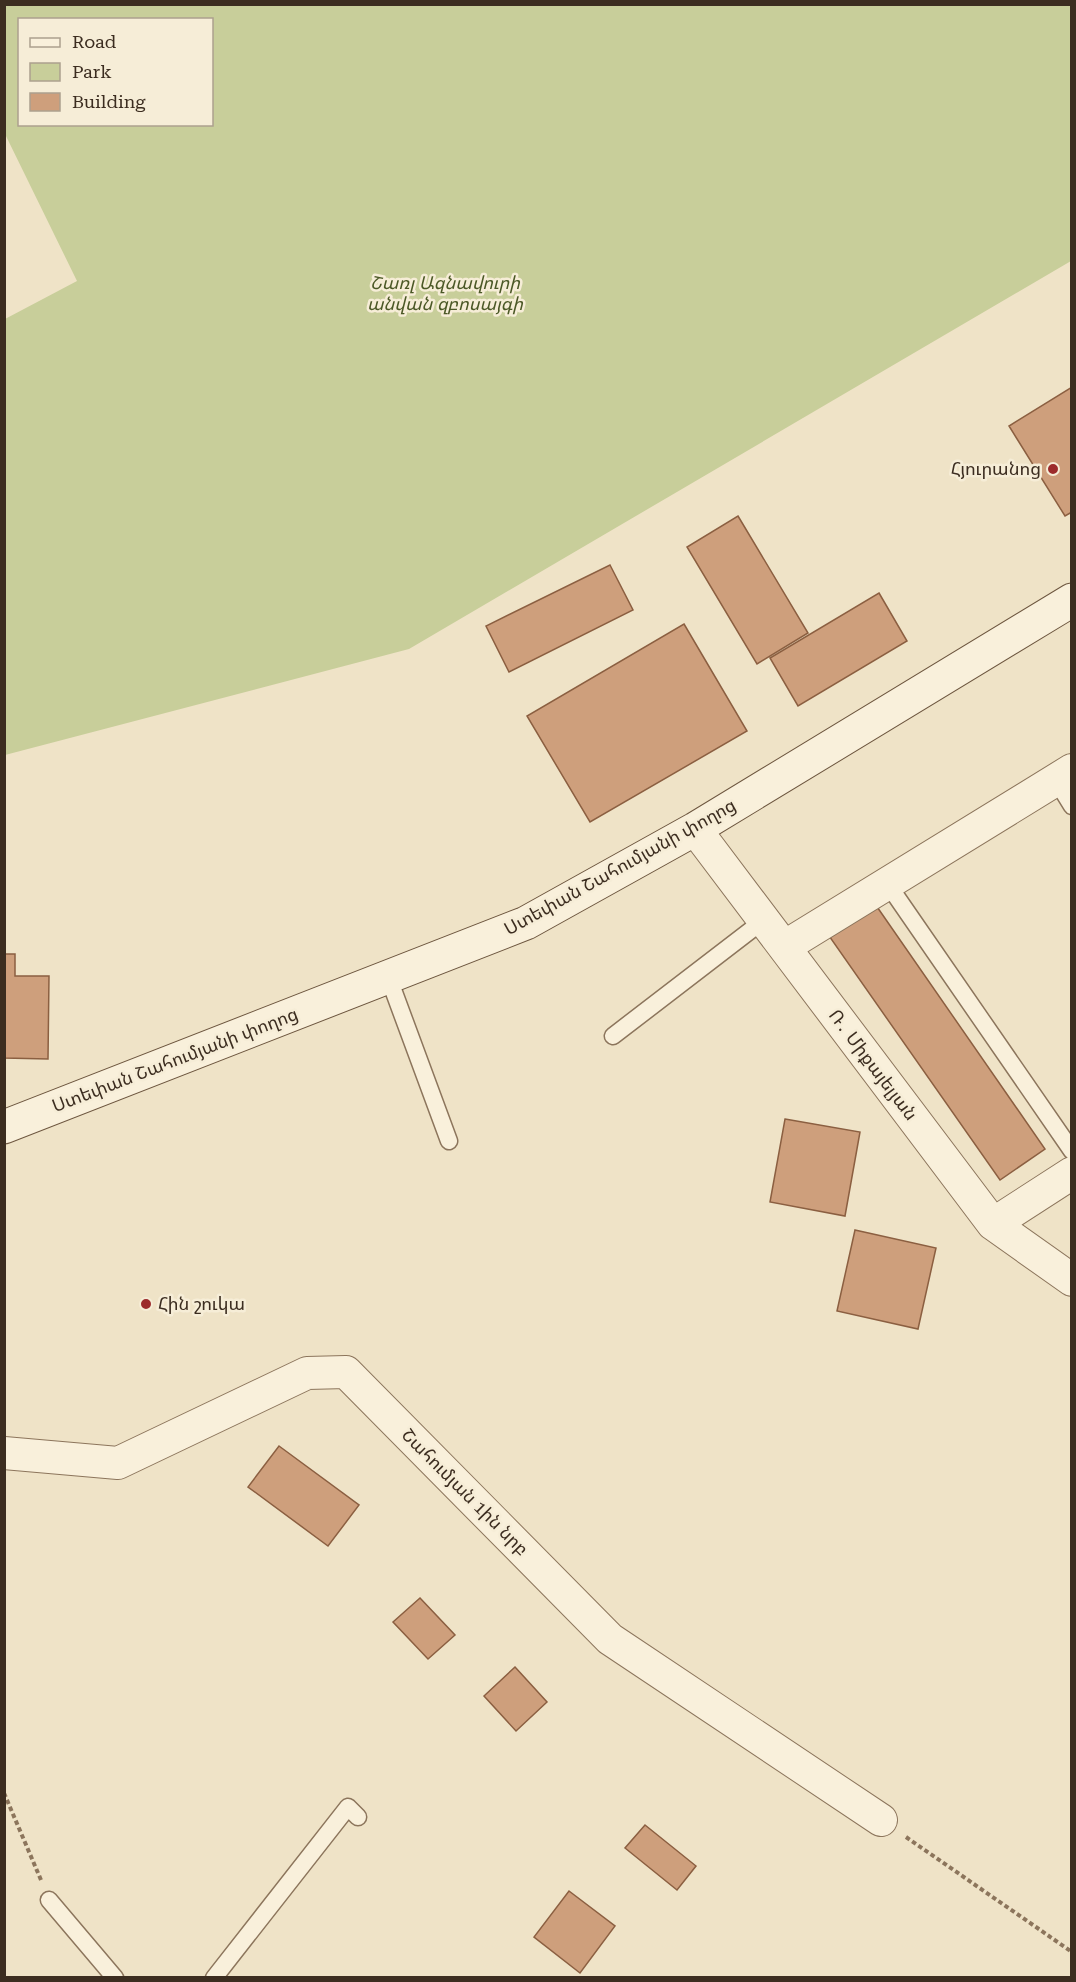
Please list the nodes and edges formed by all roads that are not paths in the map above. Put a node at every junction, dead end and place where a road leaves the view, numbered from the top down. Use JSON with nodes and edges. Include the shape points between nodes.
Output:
{"nodes":[{"id":1,"x":1071,"y":600,"type":"edge"},
{"id":2,"x":1064,"y":775,"type":"edge"},
{"id":3,"x":1071,"y":806,"type":"edge"},
{"id":4,"x":695,"y":829,"type":"junction"},
{"id":5,"x":887,"y":883,"type":"junction"},
{"id":6,"x":764,"y":920,"type":"junction"},
{"id":7,"x":784,"y":947,"type":"junction"},
{"id":8,"x":388,"y":976,"type":"junction"},
{"id":9,"x":613,"y":1036,"type":"dead end"},
{"id":10,"x":4,"y":1127,"type":"edge"},
{"id":11,"x":449,"y":1141,"type":"dead end"},
{"id":12,"x":1071,"y":1150,"type":"edge"},
{"id":13,"x":1071,"y":1173,"type":"edge"},
{"id":14,"x":993,"y":1224,"type":"junction"},
{"id":15,"x":1071,"y":1280,"type":"edge"},
{"id":16,"x":4,"y":1453,"type":"edge"},
{"id":17,"x":358,"y":1817,"type":"dead end"},
{"id":18,"x":881,"y":1820,"type":"road end"},
{"id":19,"x":49,"y":1900,"type":"road end"},
{"id":20,"x":114,"y":1977,"type":"edge"},
{"id":21,"x":214,"y":1977,"type":"edge"}],
"edges":[{"from":1,"to":4,"type":"main road","name":"Ստեփան Շահումյանի փողոց"},
{"from":2,"to":3,"type":"lane"},
{"from":2,"to":5,"type":"street"},
{"from":4,"to":6,"type":"street","name":"Ռ․ Միքայելյան"},
{"from":4,"to":8,"type":"main road","name":"Ստեփան Շահումյանի փողոց","via":[[526,922]]},
{"from":5,"to":7,"type":"street"},
{"from":5,"to":12,"type":"lane"},
{"from":6,"to":7,"type":"street","name":"Ռ․ Միքայելյան"},
{"from":6,"to":9,"type":"lane"},
{"from":7,"to":14,"type":"street","name":"Ռ․ Միքայելյան"},
{"from":8,"to":10,"type":"main road","name":"Ստեփան Շահումյանի փողոց"},
{"from":8,"to":11,"type":"lane"},
{"from":13,"to":14,"type":"street"},
{"from":14,"to":15,"type":"street","name":"Ռ․ Միքայելյան"},
{"from":16,"to":18,"type":"street","name":"Շահումյան 1ին նրբ","via":[[118,1463],[308,1373],[346,1372],[610,1638]]},
{"from":17,"to":21,"type":"lane","via":[[348,1808]]},
{"from":19,"to":20,"type":"lane"}]}
